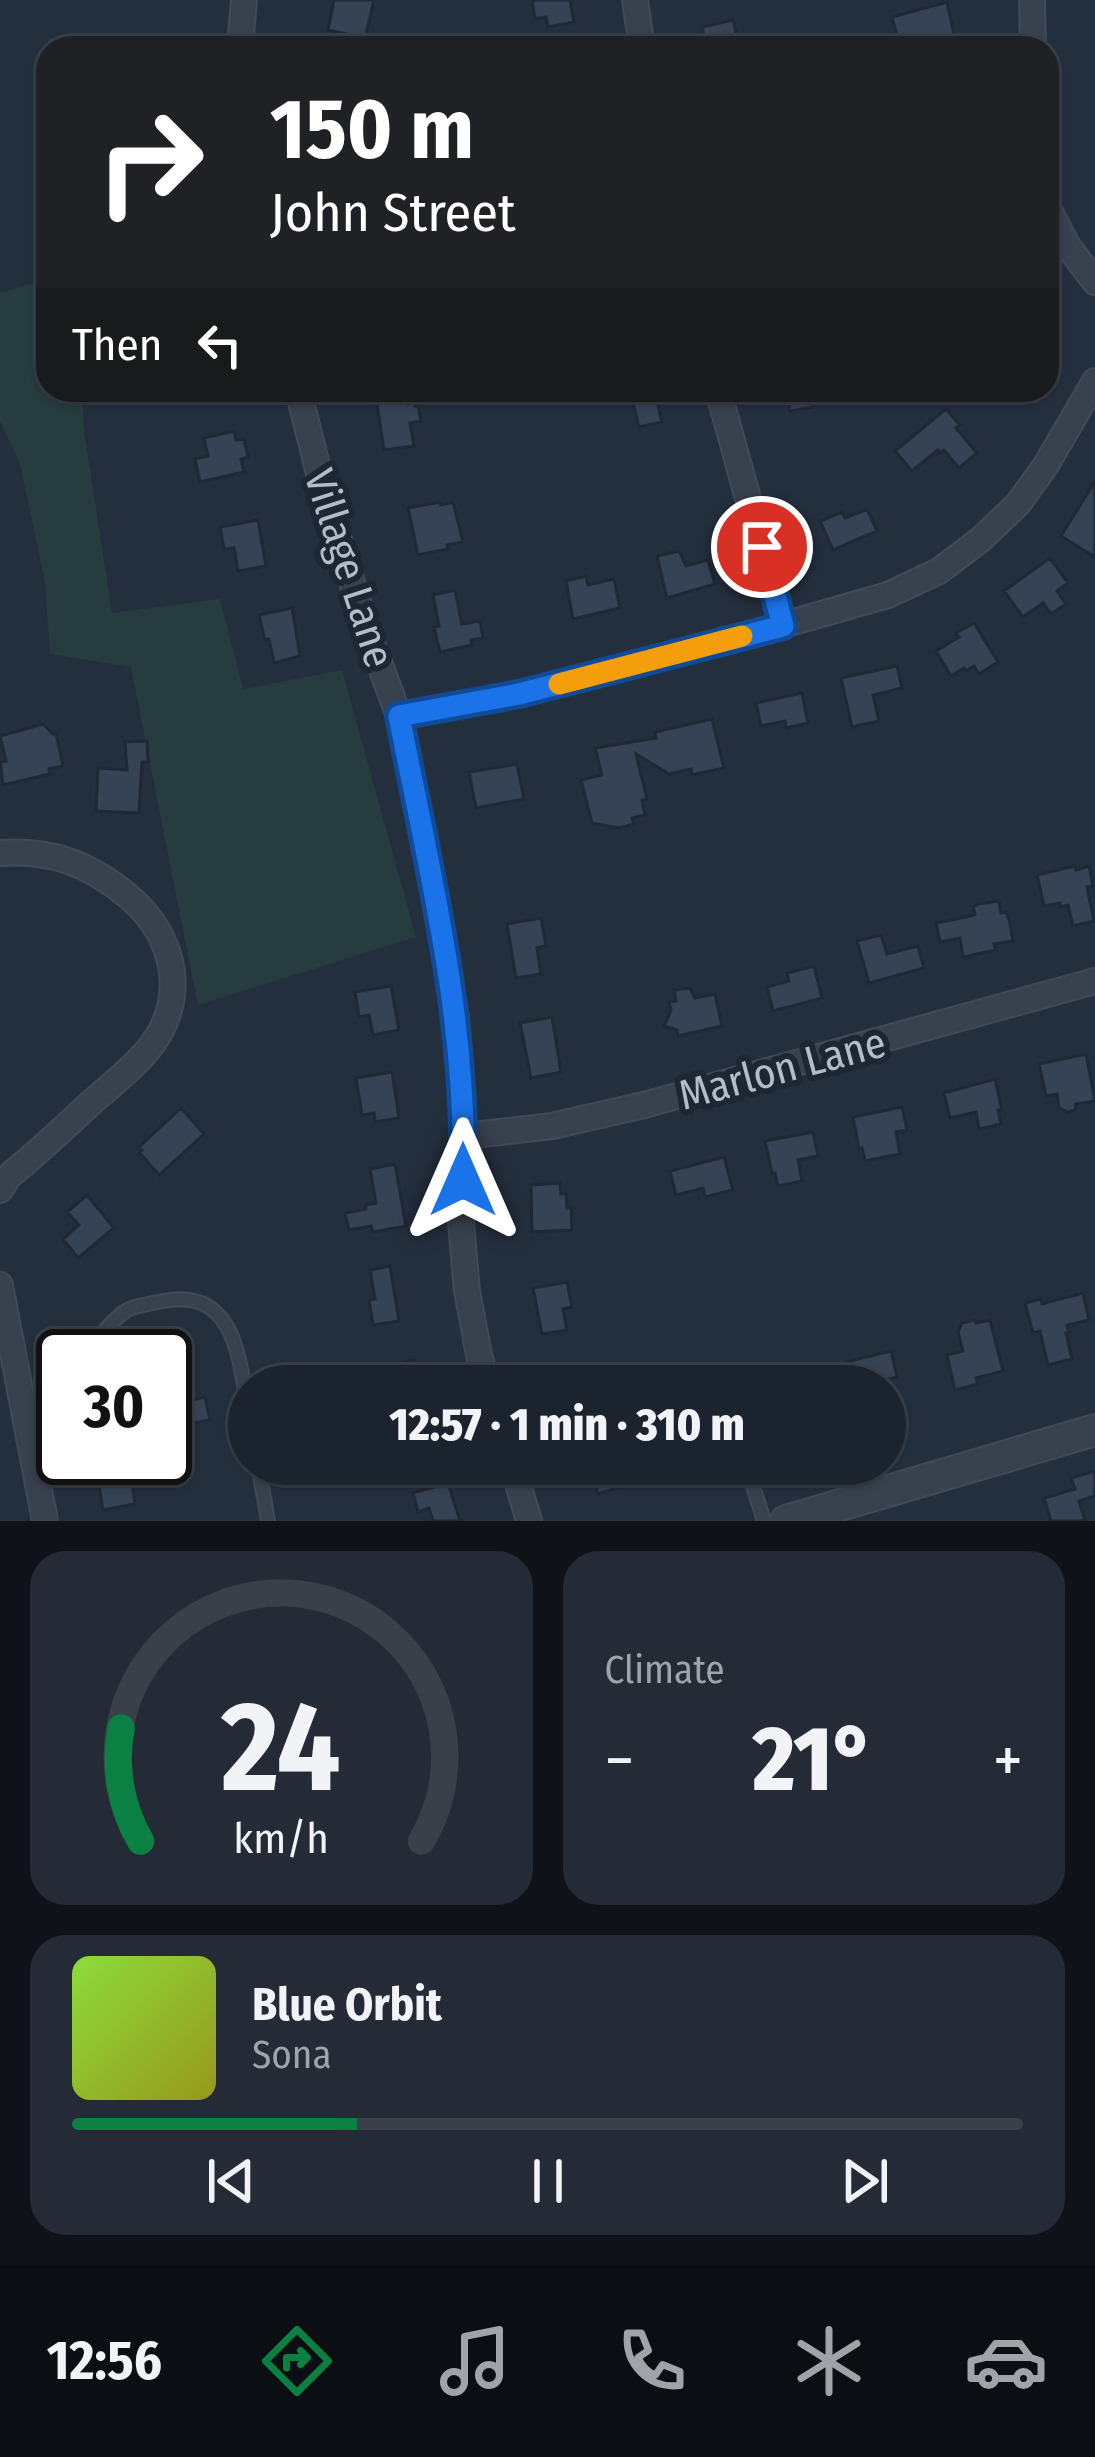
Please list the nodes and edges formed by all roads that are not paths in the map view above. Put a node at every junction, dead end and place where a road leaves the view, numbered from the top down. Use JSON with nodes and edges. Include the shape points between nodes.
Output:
{"nodes":[{"id":1,"x":244,"y":0,"type":"edge"},
{"id":2,"x":634,"y":0,"type":"edge"},
{"id":3,"x":1032,"y":0,"type":"edge"},
{"id":4,"x":241,"y":36,"type":"edge"},
{"id":5,"x":640,"y":36,"type":"edge"},
{"id":6,"x":1033,"y":36,"type":"edge"},
{"id":7,"x":1059,"y":229,"type":"edge"},
{"id":8,"x":1095,"y":282,"type":"edge"},
{"id":9,"x":1095,"y":381,"type":"edge"},
{"id":10,"x":301,"y":402,"type":"edge"},
{"id":11,"x":721,"y":402,"type":"edge"},
{"id":12,"x":783,"y":626,"type":"junction"},
{"id":13,"x":399,"y":716,"type":"junction"},
{"id":14,"x":0,"y":853,"type":"edge"},
{"id":15,"x":1095,"y":981,"type":"edge"},
{"id":16,"x":464,"y":1136,"type":"junction"},
{"id":17,"x":0,"y":1190,"type":"edge"},
{"id":18,"x":0,"y":1285,"type":"edge"},
{"id":19,"x":106,"y":1329,"type":"edge"},
{"id":20,"x":240,"y":1365,"type":"edge"},
{"id":21,"x":482,"y":1365,"type":"edge"},
{"id":22,"x":1095,"y":1430,"type":"edge"},
{"id":23,"x":262,"y":1485,"type":"edge"},
{"id":24,"x":519,"y":1485,"type":"edge"},
{"id":25,"x":753,"y":1485,"type":"edge"},
{"id":26,"x":842,"y":1513,"type":"edge"},
{"id":27,"x":45,"y":1521,"type":"edge"},
{"id":28,"x":268,"y":1521,"type":"edge"},
{"id":29,"x":530,"y":1521,"type":"edge"},
{"id":30,"x":764,"y":1521,"type":"edge"},
{"id":31,"x":786,"y":1521,"type":"edge"}],
"edges":[{"from":1,"to":4,"type":"street"},
{"from":2,"to":5,"type":"street"},
{"from":3,"to":6,"type":"street"},
{"from":7,"to":8,"type":"street"},
{"from":9,"to":12,"type":"street","via":[[1018,504],[940,572]]},
{"from":10,"to":13,"type":"street","name":"Village Lane"},
{"from":11,"to":12,"type":"street"},
{"from":12,"to":13,"type":"street"},
{"from":13,"to":16,"type":"street","name":"Village Lane","via":[[455,1017]]},
{"from":14,"to":17,"type":"street","via":[[64,858],[105,877],[140,906],[174,969],[164,1026],[146,1052]]},
{"from":15,"to":16,"type":"street","name":"Marlon Lane","via":[[644,1105]]},
{"from":16,"to":21,"type":"street","name":"Village Lane","via":[[461,1223]]},
{"from":18,"to":27,"type":"street"},
{"from":19,"to":20,"type":"lane","via":[[125,1309],[176,1298],[222,1315]]},
{"from":22,"to":26,"type":"street"},
{"from":23,"to":28,"type":"lane"},
{"from":24,"to":29,"type":"street"},
{"from":25,"to":30,"type":"lane"},
{"from":26,"to":31,"type":"street"}]}
